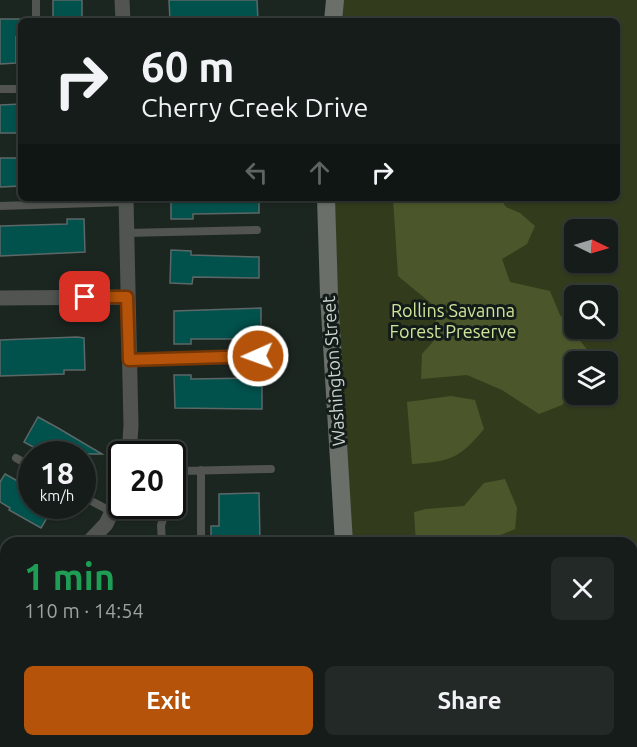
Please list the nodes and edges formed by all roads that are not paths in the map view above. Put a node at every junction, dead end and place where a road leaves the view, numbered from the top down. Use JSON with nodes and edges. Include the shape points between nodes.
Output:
{"nodes":[{"id":1,"x":36,"y":0,"type":"edge"},
{"id":2,"x":122,"y":0,"type":"edge"},
{"id":3,"x":335,"y":0,"type":"edge"},
{"id":4,"x":36,"y":18,"type":"edge"},
{"id":5,"x":123,"y":18,"type":"edge"},
{"id":6,"x":333,"y":18,"type":"edge"},
{"id":7,"x":18,"y":88,"type":"edge"},
{"id":8,"x":0,"y":89,"type":"edge"},
{"id":9,"x":105,"y":201,"type":"edge"},
{"id":10,"x":126,"y":201,"type":"edge"},
{"id":11,"x":327,"y":201,"type":"edge"},
{"id":12,"x":0,"y":206,"type":"edge"},
{"id":13,"x":257,"y":230,"type":"dead end"},
{"id":14,"x":126,"y":233,"type":"junction"},
{"id":15,"x":127,"y":297,"type":"junction"},
{"id":16,"x":0,"y":298,"type":"edge"},
{"id":17,"x":258,"y":356,"type":"dead end"},
{"id":18,"x":129,"y":360,"type":"junction"},
{"id":19,"x":130,"y":441,"type":"edge"},
{"id":20,"x":271,"y":469,"type":"dead end"},
{"id":21,"x":201,"y":470,"type":"junction"},
{"id":22,"x":186,"y":471,"type":"edge"},
{"id":23,"x":108,"y":519,"type":"edge"},
{"id":24,"x":163,"y":519,"type":"edge"},
{"id":25,"x":94,"y":537,"type":"edge"},
{"id":26,"x":162,"y":537,"type":"edge"},
{"id":27,"x":201,"y":537,"type":"edge"},
{"id":28,"x":344,"y":537,"type":"edge"}],
"edges":[{"from":1,"to":4,"type":"lane"},
{"from":2,"to":5,"type":"street"},
{"from":3,"to":6,"type":"main road"},
{"from":7,"to":8,"type":"lane"},
{"from":9,"to":12,"type":"lane"},
{"from":10,"to":14,"type":"street"},
{"from":11,"to":28,"type":"main road","name":"Washington Street"},
{"from":13,"to":14,"type":"lane"},
{"from":14,"to":15,"type":"street"},
{"from":15,"to":16,"type":"street"},
{"from":15,"to":18,"type":"street"},
{"from":17,"to":18,"type":"lane"},
{"from":18,"to":19,"type":"street"},
{"from":20,"to":21,"type":"lane"},
{"from":21,"to":22,"type":"lane"},
{"from":21,"to":27,"type":"lane"},
{"from":23,"to":25,"type":"street"},
{"from":24,"to":26,"type":"lane"}]}
